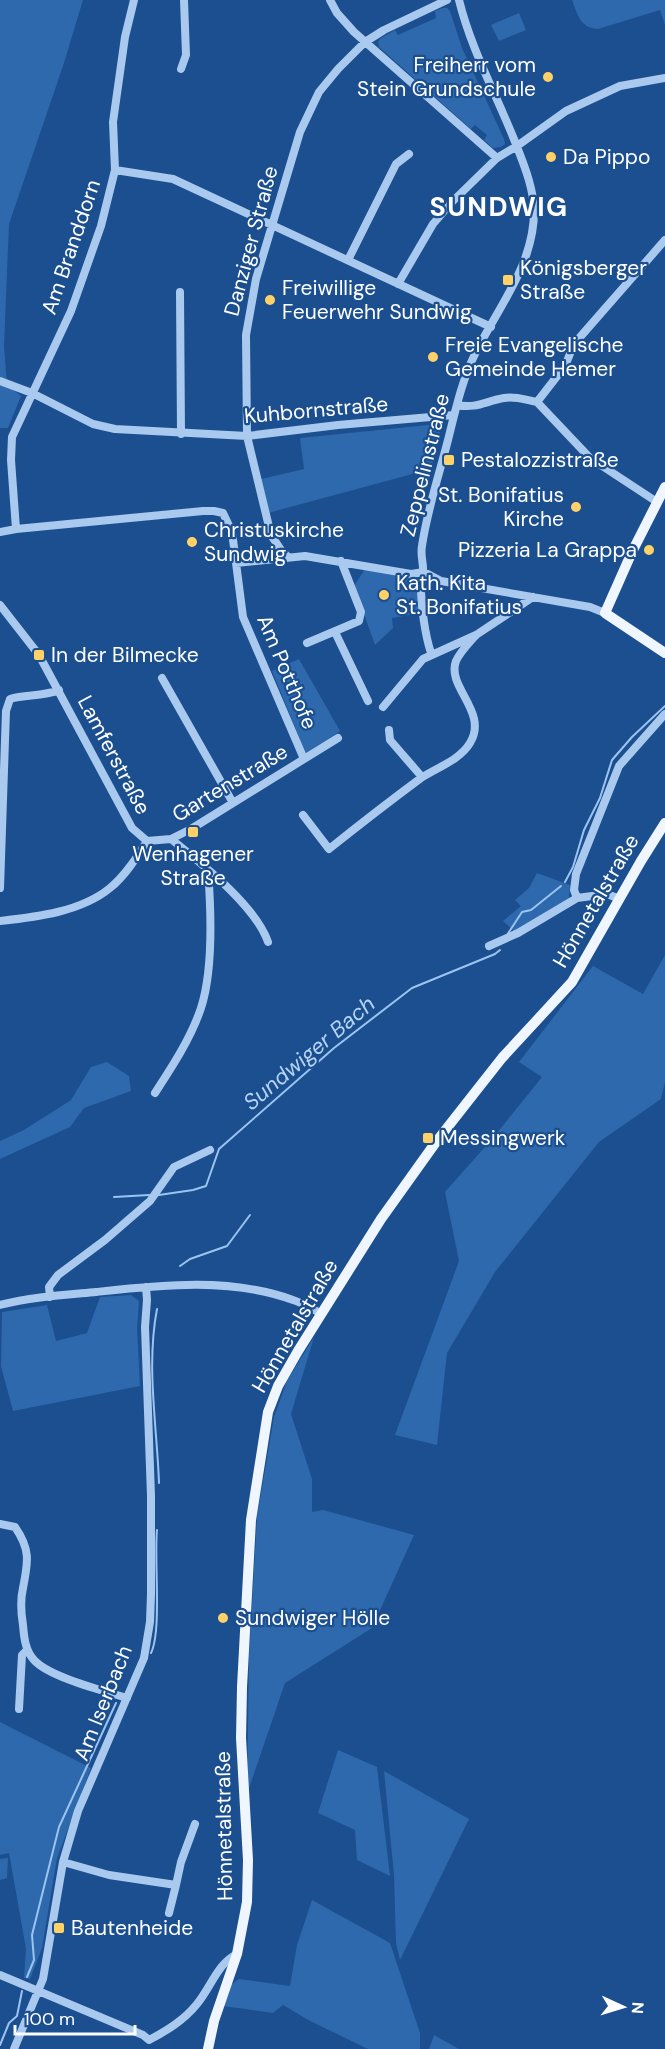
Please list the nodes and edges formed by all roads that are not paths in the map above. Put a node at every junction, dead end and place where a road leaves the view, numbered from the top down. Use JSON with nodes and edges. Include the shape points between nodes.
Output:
{"nodes":[{"id":1,"x":134,"y":0,"type":"edge"},
{"id":2,"x":184,"y":0,"type":"edge"},
{"id":3,"x":330,"y":0,"type":"edge"},
{"id":4,"x":447,"y":0,"type":"edge"},
{"id":5,"x":459,"y":0,"type":"edge"},
{"id":6,"x":365,"y":42,"type":"junction"},
{"id":7,"x":181,"y":69,"type":"dead end"},
{"id":8,"x":665,"y":78,"type":"edge"},
{"id":9,"x":517,"y":147,"type":"junction"},
{"id":10,"x":409,"y":154,"type":"dead end"},
{"id":11,"x":497,"y":158,"type":"junction"},
{"id":12,"x":115,"y":170,"type":"junction"},
{"id":13,"x":273,"y":225,"type":"junction"},
{"id":14,"x":665,"y":240,"type":"edge"},
{"id":15,"x":348,"y":260,"type":"junction"},
{"id":16,"x":398,"y":284,"type":"junction"},
{"id":17,"x":180,"y":292,"type":"dead end"},
{"id":18,"x":491,"y":327,"type":"junction"},
{"id":19,"x":0,"y":381,"type":"edge"},
{"id":20,"x":32,"y":393,"type":"junction"},
{"id":21,"x":537,"y":402,"type":"junction"},
{"id":22,"x":457,"y":405,"type":"junction"},
{"id":23,"x":454,"y":416,"type":"junction"},
{"id":24,"x":181,"y":434,"type":"junction"},
{"id":25,"x":247,"y":436,"type":"junction"},
{"id":26,"x":665,"y":487,"type":"edge"},
{"id":27,"x":657,"y":502,"type":"junction"},
{"id":28,"x":16,"y":529,"type":"junction"},
{"id":29,"x":0,"y":532,"type":"edge"},
{"id":30,"x":288,"y":557,"type":"junction"},
{"id":31,"x":341,"y":561,"type":"junction"},
{"id":32,"x":236,"y":562,"type":"junction"},
{"id":33,"x":423,"y":572,"type":"junction"},
{"id":34,"x":533,"y":597,"type":"junction"},
{"id":35,"x":0,"y":605,"type":"edge"},
{"id":36,"x":605,"y":613,"type":"junction"},
{"id":37,"x":335,"y":632,"type":"junction"},
{"id":38,"x":476,"y":635,"type":"junction"},
{"id":39,"x":307,"y":643,"type":"dead end"},
{"id":40,"x":665,"y":653,"type":"edge"},
{"id":41,"x":431,"y":654,"type":"junction"},
{"id":42,"x":162,"y":678,"type":"dead end"},
{"id":43,"x":58,"y":690,"type":"junction"},
{"id":44,"x":368,"y":701,"type":"dead end"},
{"id":45,"x":383,"y":707,"type":"dead end"},
{"id":46,"x":665,"y":714,"type":"edge"},
{"id":47,"x":389,"y":730,"type":"dead end"},
{"id":48,"x":338,"y":738,"type":"dead end"},
{"id":49,"x":304,"y":759,"type":"junction"},
{"id":50,"x":422,"y":777,"type":"junction"},
{"id":51,"x":233,"y":804,"type":"junction"},
{"id":52,"x":303,"y":815,"type":"dead end"},
{"id":53,"x":665,"y":823,"type":"edge"},
{"id":54,"x":171,"y":839,"type":"junction"},
{"id":55,"x":147,"y":841,"type":"junction"},
{"id":56,"x":208,"y":870,"type":"junction"},
{"id":57,"x":0,"y":888,"type":"edge"},
{"id":58,"x":577,"y":898,"type":"junction"},
{"id":59,"x":620,"y":899,"type":"junction"},
{"id":60,"x":0,"y":921,"type":"edge"},
{"id":61,"x":268,"y":942,"type":"dead end"},
{"id":62,"x":489,"y":946,"type":"dead end"},
{"id":63,"x":155,"y":1093,"type":"dead end"},
{"id":64,"x":210,"y":1150,"type":"dead end"},
{"id":65,"x":146,"y":1287,"type":"junction"},
{"id":66,"x":50,"y":1297,"type":"junction"},
{"id":67,"x":0,"y":1305,"type":"edge"},
{"id":68,"x":322,"y":1314,"type":"junction"},
{"id":69,"x":0,"y":1524,"type":"edge"},
{"id":70,"x":27,"y":1650,"type":"junction"},
{"id":71,"x":127,"y":1698,"type":"junction"},
{"id":72,"x":19,"y":1709,"type":"dead end"},
{"id":73,"x":195,"y":1824,"type":"dead end"},
{"id":74,"x":63,"y":1862,"type":"junction"},
{"id":75,"x":176,"y":1885,"type":"junction"},
{"id":76,"x":170,"y":1913,"type":"dead end"},
{"id":77,"x":237,"y":1954,"type":"junction"},
{"id":78,"x":0,"y":1974,"type":"edge"},
{"id":79,"x":39,"y":1990,"type":"junction"},
{"id":80,"x":149,"y":2040,"type":"junction"},
{"id":81,"x":14,"y":2049,"type":"edge"},
{"id":82,"x":148,"y":2049,"type":"edge"},
{"id":83,"x":208,"y":2049,"type":"edge"}],
"edges":[{"from":1,"to":12,"type":"street","name":"Am Branddorn","via":[[113,122]]},
{"from":2,"to":7,"type":"street","via":[[186,55]]},
{"from":3,"to":6,"type":"street"},
{"from":4,"to":6,"type":"street","name":"Danziger Straße"},
{"from":5,"to":9,"type":"street","name":"Zeppelinstraße","via":[[465,25]]},
{"from":6,"to":11,"type":"street"},
{"from":6,"to":13,"type":"street","name":"Danziger Straße","via":[[320,92],[304,122]]},
{"from":8,"to":9,"type":"street","via":[[620,86],[566,111]]},
{"from":9,"to":11,"type":"street"},
{"from":9,"to":18,"type":"street","name":"Zeppelinstraße","via":[[531,186],[534,237]]},
{"from":10,"to":15,"type":"street","via":[[396,164]]},
{"from":11,"to":16,"type":"street","via":[[433,224]]},
{"from":12,"to":13,"type":"street","via":[[173,179]]},
{"from":12,"to":20,"type":"street","name":"Am Branddorn","via":[[101,226],[71,311]]},
{"from":13,"to":15,"type":"street"},
{"from":13,"to":25,"type":"street","name":"Danziger Straße","via":[[247,324]]},
{"from":14,"to":21,"type":"street","via":[[574,344],[565,366]]},
{"from":15,"to":16,"type":"street"},
{"from":16,"to":18,"type":"street"},
{"from":17,"to":24,"type":"street"},
{"from":18,"to":22,"type":"street","name":"Zeppelinstraße","via":[[474,355]]},
{"from":19,"to":20,"type":"street","name":"Kuhbornstraße"},
{"from":20,"to":24,"type":"street","name":"Kuhbornstraße","via":[[102,427]]},
{"from":20,"to":28,"type":"street","name":"Am Branddorn","via":[[12,437]]},
{"from":21,"to":22,"type":"street","via":[[516,397],[472,408]]},
{"from":21,"to":27,"type":"street","via":[[590,458]]},
{"from":22,"to":23,"type":"street","name":"Zeppelinstraße"},
{"from":23,"to":25,"type":"street","name":"Kuhbornstraße"},
{"from":23,"to":33,"type":"street","name":"Zeppelinstraße","via":[[422,546]]},
{"from":24,"to":25,"type":"street","name":"Kuhbornstraße"},
{"from":25,"to":30,"type":"street","name":"Danziger Straße","via":[[271,535]]},
{"from":26,"to":27,"type":"main road"},
{"from":27,"to":36,"type":"main road"},
{"from":28,"to":29,"type":"street","name":"Am Potthofe"},
{"from":28,"to":32,"type":"street","name":"Am Potthofe","via":[[214,511],[223,513],[229,522]]},
{"from":30,"to":31,"type":"street"},
{"from":30,"to":32,"type":"street"},
{"from":31,"to":33,"type":"street","via":[[411,574]]},
{"from":31,"to":37,"type":"street","via":[[362,612],[359,621]]},
{"from":32,"to":49,"type":"street","name":"Am Potthofe","via":[[243,617]]},
{"from":33,"to":34,"type":"street","via":[[441,581]]},
{"from":33,"to":41,"type":"street","via":[[421,586]]},
{"from":34,"to":36,"type":"street"},
{"from":34,"to":38,"type":"street"},
{"from":35,"to":43,"type":"street","name":"Lamferstraße","via":[[34,646]]},
{"from":36,"to":40,"type":"main road"},
{"from":37,"to":39,"type":"street"},
{"from":37,"to":44,"type":"street"},
{"from":38,"to":41,"type":"street"},
{"from":38,"to":50,"type":"street","via":[[457,659],[454,673],[471,707],[470,743],[460,754]]},
{"from":41,"to":45,"type":"street"},
{"from":42,"to":51,"type":"street"},
{"from":43,"to":55,"type":"street","name":"Lamferstraße","via":[[132,828]]},
{"from":43,"to":57,"type":"street","via":[[46,696],[22,695],[10,699],[8,705]]},
{"from":46,"to":58,"type":"street","via":[[619,766],[576,874]]},
{"from":47,"to":50,"type":"street","via":[[390,740]]},
{"from":48,"to":49,"type":"street","name":"Gartenstraße"},
{"from":49,"to":51,"type":"street","name":"Gartenstraße"},
{"from":50,"to":52,"type":"street","via":[[329,849]]},
{"from":51,"to":54,"type":"street","name":"Gartenstraße"},
{"from":53,"to":59,"type":"main road","name":"Hönnetalstraße"},
{"from":54,"to":55,"type":"street","name":"Lamferstraße"},
{"from":54,"to":56,"type":"street"},
{"from":55,"to":60,"type":"street","via":[[111,888],[88,902],[39,916]]},
{"from":56,"to":61,"type":"street","via":[[244,906],[264,930]]},
{"from":56,"to":63,"type":"street","via":[[209,960],[201,1007]]},
{"from":58,"to":59,"type":"street","via":[[607,894]]},
{"from":58,"to":62,"type":"street"},
{"from":59,"to":68,"type":"main road","name":"Hönnetalstraße","via":[[572,982],[502,1058],[436,1142],[381,1219]]},
{"from":64,"to":66,"type":"street","via":[[174,1167],[150,1201],[58,1275],[49,1287]]},
{"from":65,"to":66,"type":"street"},
{"from":65,"to":68,"type":"street","via":[[211,1285],[254,1289],[295,1300]]},
{"from":65,"to":71,"type":"street","name":"Am Iserbach","via":[[151,1606],[144,1658]]},
{"from":66,"to":67,"type":"street"},
{"from":68,"to":77,"type":"main road","name":"Hönnetalstraße","via":[[278,1386],[268,1412],[251,1520],[241,1738],[247,1902]]},
{"from":69,"to":70,"type":"street","via":[[15,1527],[28,1553],[21,1594]]},
{"from":70,"to":71,"type":"street","via":[[48,1670]]},
{"from":70,"to":72,"type":"street","via":[[22,1655]]},
{"from":71,"to":74,"type":"street","name":"Am Iserbach","via":[[78,1810]]},
{"from":73,"to":75,"type":"street"},
{"from":74,"to":75,"type":"street","via":[[109,1875]]},
{"from":74,"to":79,"type":"street","name":"Am Iserbach"},
{"from":75,"to":76,"type":"street"},
{"from":77,"to":80,"type":"street","via":[[227,1959],[182,2020]]},
{"from":77,"to":83,"type":"main road","name":"Hönnetalstraße"},
{"from":78,"to":79,"type":"street"},
{"from":79,"to":80,"type":"street"},
{"from":79,"to":81,"type":"street","name":"Am Iserbach"},
{"from":80,"to":82,"type":"street"}]}
